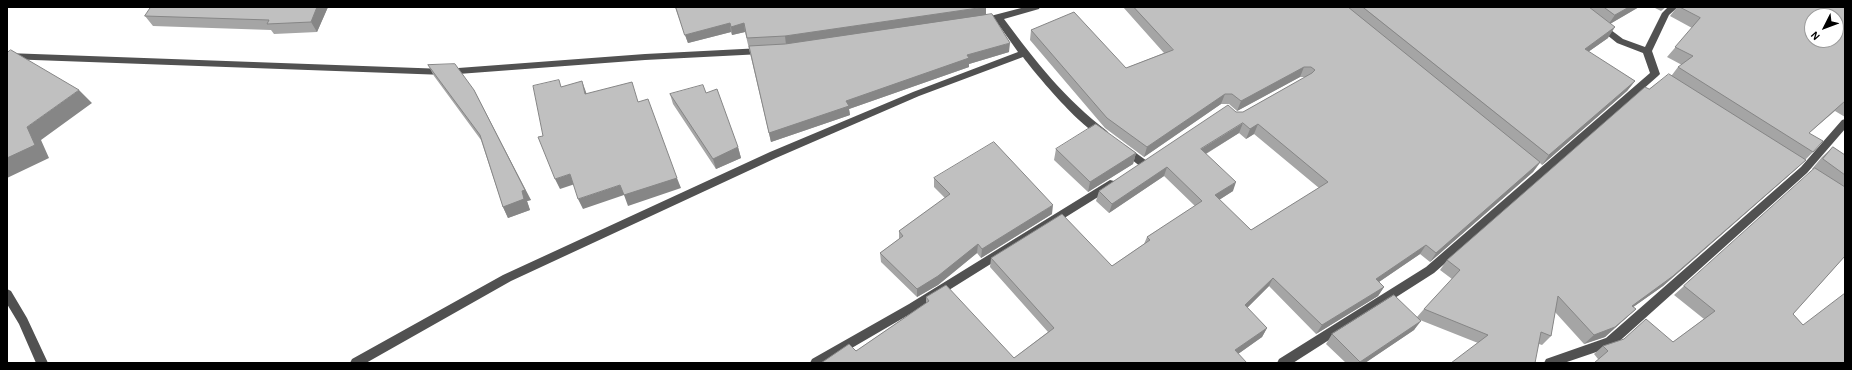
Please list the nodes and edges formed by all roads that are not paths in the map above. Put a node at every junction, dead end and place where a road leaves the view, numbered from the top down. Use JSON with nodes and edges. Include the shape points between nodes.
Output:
{"nodes":[{"id":1,"x":1036,"y":7,"type":"edge"},
{"id":2,"x":1674,"y":7,"type":"edge"},
{"id":3,"x":998,"y":18,"type":"junction"},
{"id":4,"x":1592,"y":20,"type":"edge"},
{"id":5,"x":976,"y":22,"type":"edge"},
{"id":6,"x":770,"y":50,"type":"edge"},
{"id":7,"x":1647,"y":51,"type":"junction"},
{"id":8,"x":1024,"y":53,"type":"junction"},
{"id":9,"x":7,"y":56,"type":"edge"},
{"id":10,"x":1845,"y":123,"type":"edge"},
{"id":11,"x":1131,"y":172,"type":"edge"},
{"id":12,"x":1118,"y":180,"type":"edge"},
{"id":13,"x":7,"y":294,"type":"edge"},
{"id":14,"x":42,"y":363,"type":"edge"},
{"id":15,"x":356,"y":363,"type":"edge"},
{"id":16,"x":816,"y":363,"type":"edge"},
{"id":17,"x":1283,"y":363,"type":"edge"},
{"id":18,"x":1550,"y":363,"type":"edge"}],
"edges":[{"from":1,"to":3,"type":"street"},
{"from":2,"to":7,"type":"street","via":[[1666,13]]},
{"from":3,"to":5,"type":"street"},
{"from":3,"to":8,"type":"street"},
{"from":4,"to":7,"type":"street","via":[[1620,41]]},
{"from":6,"to":9,"type":"street","via":[[445,72]]},
{"from":7,"to":17,"type":"street","via":[[1658,76],[1540,170],[1430,270]]},
{"from":8,"to":11,"type":"street","via":[[1082,118],[1116,143],[1148,161]]},
{"from":8,"to":15,"type":"street","via":[[916,94],[773,155],[522,271]]},
{"from":10,"to":18,"type":"street","via":[[1804,170],[1610,342]]},
{"from":12,"to":16,"type":"street","via":[[913,307]]},
{"from":13,"to":14,"type":"street","via":[[23,321]]}]}
